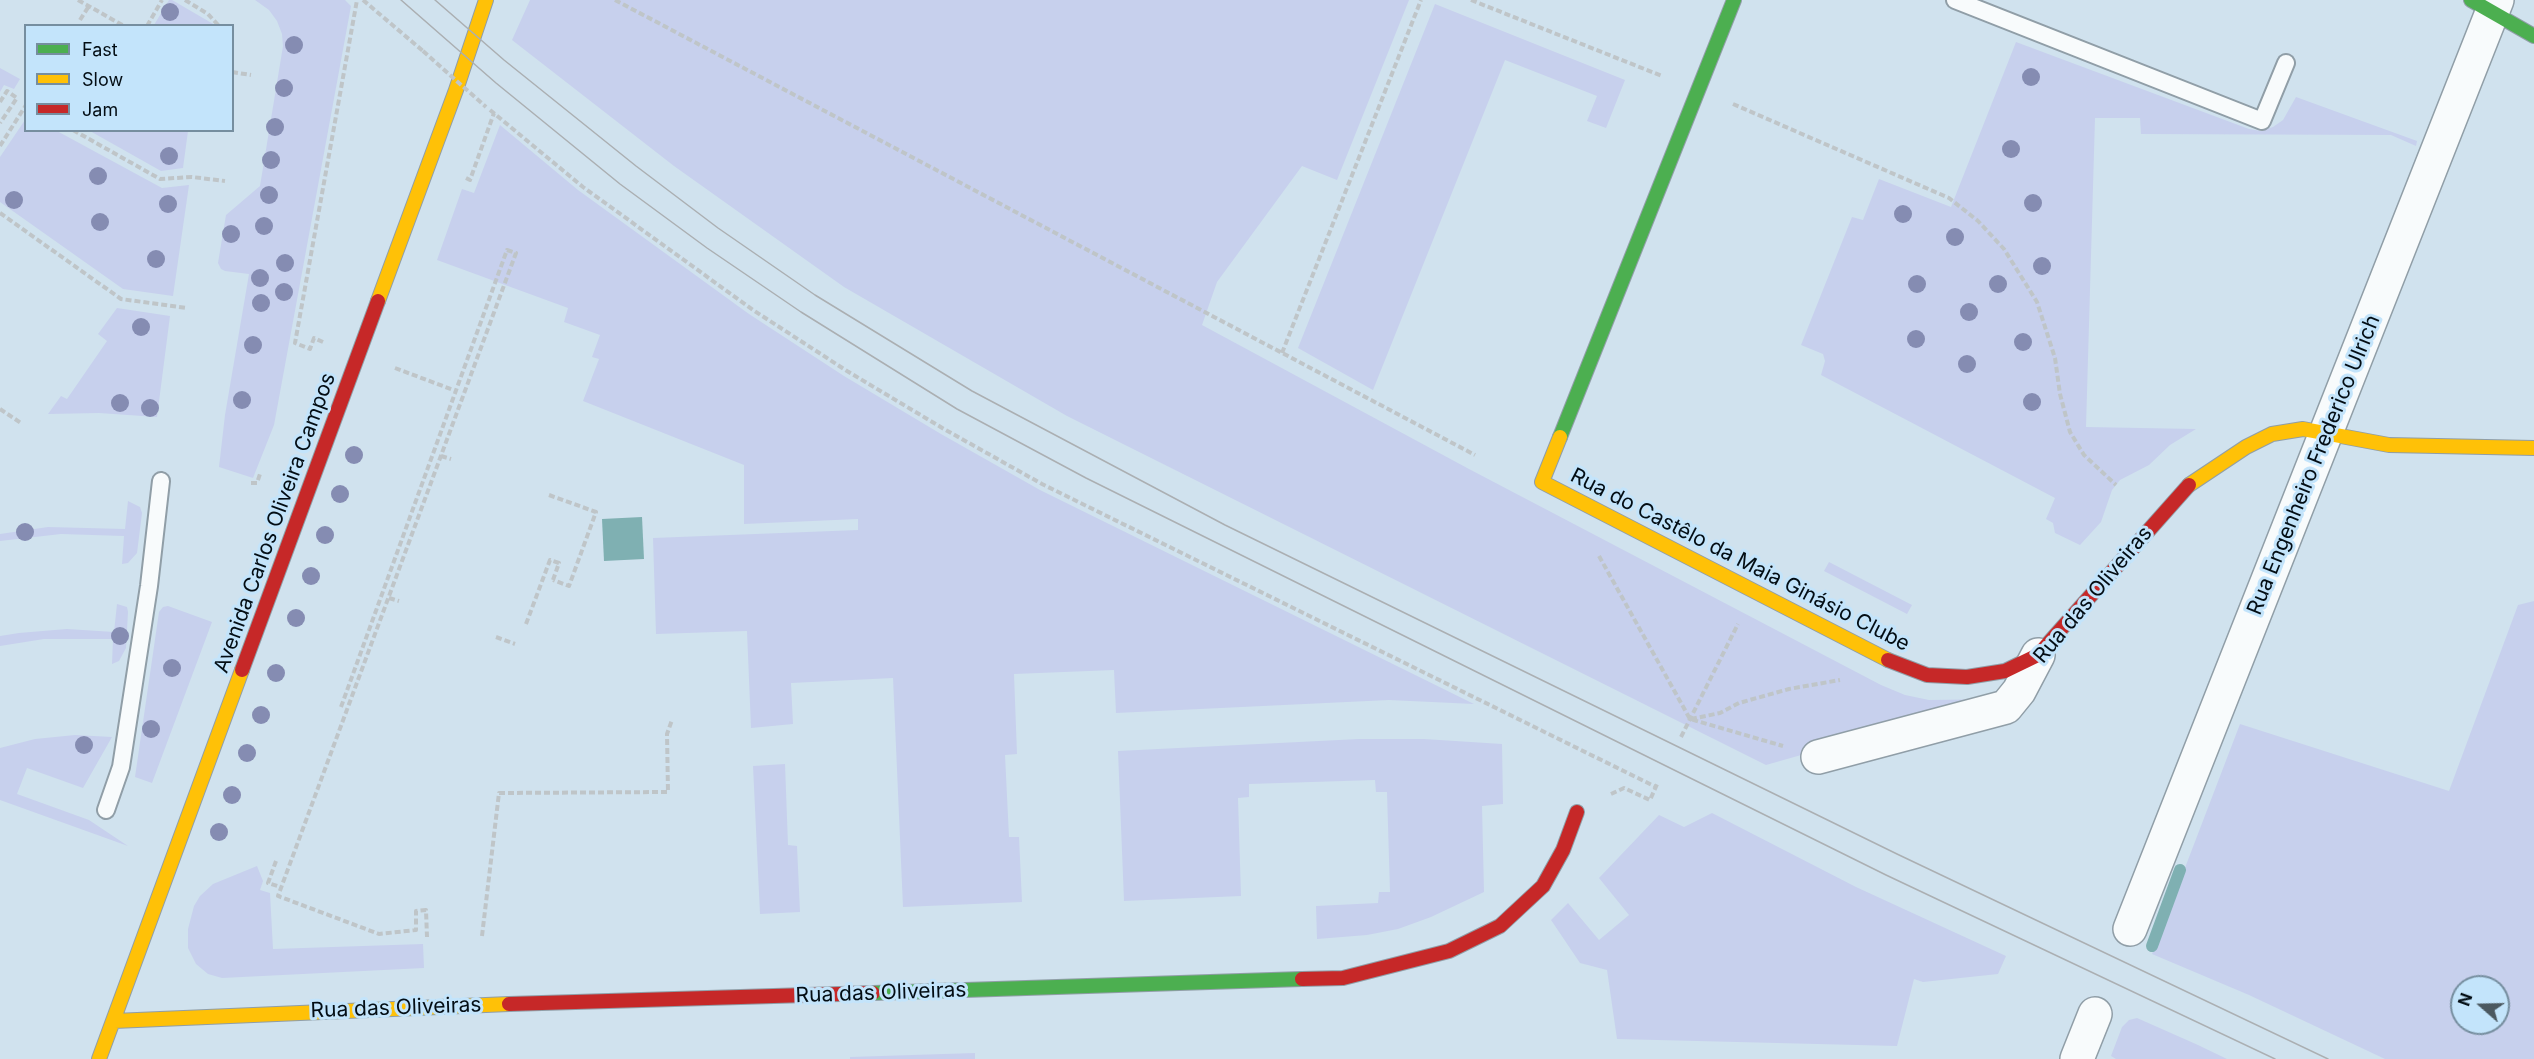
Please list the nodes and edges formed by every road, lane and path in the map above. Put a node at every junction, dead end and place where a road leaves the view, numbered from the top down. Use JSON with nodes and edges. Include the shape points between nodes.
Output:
{"nodes":[{"id":1,"x":78,"y":0,"type":"edge"},
{"id":2,"x":162,"y":0,"type":"edge"},
{"id":3,"x":185,"y":0,"type":"edge"},
{"id":4,"x":357,"y":0,"type":"edge"},
{"id":5,"x":363,"y":0,"type":"edge"},
{"id":6,"x":486,"y":0,"type":"edge"},
{"id":7,"x":615,"y":0,"type":"edge"},
{"id":8,"x":1421,"y":0,"type":"edge"},
{"id":9,"x":1471,"y":0,"type":"edge"},
{"id":10,"x":1734,"y":0,"type":"edge"},
{"id":11,"x":1955,"y":0,"type":"edge"},
{"id":12,"x":2486,"y":5,"type":"edge"},
{"id":13,"x":89,"y":6,"type":"junction"},
{"id":14,"x":80,"y":21,"type":"dead end"},
{"id":15,"x":120,"y":24,"type":"edge"},
{"id":16,"x":148,"y":24,"type":"edge"},
{"id":17,"x":217,"y":24,"type":"edge"},
{"id":18,"x":2534,"y":36,"type":"edge"},
{"id":19,"x":2286,"y":63,"type":"dead end"},
{"id":20,"x":234,"y":72,"type":"edge"},
{"id":21,"x":252,"y":75,"type":"dead end"},
{"id":22,"x":1668,"y":78,"type":"dead end"},
{"id":23,"x":0,"y":102,"type":"edge"},
{"id":24,"x":1728,"y":102,"type":"dead end"},
{"id":25,"x":24,"y":108,"type":"edge"},
{"id":26,"x":494,"y":113,"type":"junction"},
{"id":27,"x":0,"y":123,"type":"edge"},
{"id":28,"x":77,"y":132,"type":"edge"},
{"id":29,"x":0,"y":146,"type":"edge"},
{"id":30,"x":466,"y":178,"type":"dead end"},
{"id":31,"x":225,"y":181,"type":"dead end"},
{"id":32,"x":0,"y":213,"type":"edge"},
{"id":33,"x":187,"y":308,"type":"dead end"},
{"id":34,"x":324,"y":342,"type":"dead end"},
{"id":35,"x":1282,"y":353,"type":"junction"},
{"id":36,"x":392,"y":367,"type":"dead end"},
{"id":37,"x":456,"y":392,"type":"junction"},
{"id":38,"x":0,"y":409,"type":"edge"},
{"id":39,"x":21,"y":423,"type":"dead end"},
{"id":40,"x":2327,"y":433,"type":"junction"},
{"id":41,"x":2534,"y":448,"type":"edge"},
{"id":42,"x":1475,"y":455,"type":"dead end"},
{"id":43,"x":441,"y":456,"type":"junction"},
{"id":44,"x":451,"y":459,"type":"dead end"},
{"id":45,"x":260,"y":474,"type":"dead end"},
{"id":46,"x":161,"y":481,"type":"dead end"},
{"id":47,"x":251,"y":483,"type":"dead end"},
{"id":48,"x":2116,"y":485,"type":"dead end"},
{"id":49,"x":549,"y":495,"type":"dead end"},
{"id":50,"x":1598,"y":555,"type":"dead end"},
{"id":51,"x":389,"y":598,"type":"junction"},
{"id":52,"x":399,"y":601,"type":"dead end"},
{"id":53,"x":526,"y":624,"type":"dead end"},
{"id":54,"x":1733,"y":634,"type":"dead end"},
{"id":55,"x":496,"y":637,"type":"dead end"},
{"id":56,"x":515,"y":644,"type":"dead end"},
{"id":57,"x":2038,"y":655,"type":"junction"},
{"id":58,"x":1883,"y":658,"type":"junction"},
{"id":59,"x":347,"y":709,"type":"junction"},
{"id":60,"x":1690,"y":719,"type":"junction"},
{"id":61,"x":672,"y":720,"type":"dead end"},
{"id":62,"x":1681,"y":737,"type":"dead end"},
{"id":63,"x":1818,"y":757,"type":"joint"},
{"id":64,"x":1624,"y":788,"type":"dead end"},
{"id":65,"x":106,"y":810,"type":"dead end"},
{"id":66,"x":1576,"y":812,"type":"dead end"},
{"id":67,"x":276,"y":861,"type":"dead end"},
{"id":68,"x":281,"y":887,"type":"junction"},
{"id":69,"x":2130,"y":928,"type":"dead end"},
{"id":70,"x":482,"y":936,"type":"dead end"},
{"id":71,"x":427,"y":938,"type":"dead end"},
{"id":72,"x":2096,"y":1014,"type":"dead end"},
{"id":73,"x":114,"y":1021,"type":"junction"},
{"id":74,"x":99,"y":1059,"type":"edge"},
{"id":75,"x":2077,"y":1059,"type":"edge"}],
"edges":[{"from":1,"to":13,"type":"path"},
{"from":2,"to":16,"type":"path"},
{"from":3,"to":17,"type":"path"},
{"from":4,"to":34,"type":"path","via":[[295,343],[310,349],[314,338]]},
{"from":5,"to":26,"type":"path","bridge":true},
{"from":6,"to":73,"type":"street","name":"Avenida Carlos Oliveira Campos"},
{"from":7,"to":35,"type":"path"},
{"from":8,"to":35,"type":"path"},
{"from":9,"to":22,"type":"path"},
{"from":10,"to":58,"type":"street","name":"Rua do Castêlo da Maia Ginásio Clube","via":[[1542,482]]},
{"from":11,"to":19,"type":"lane","via":[[2262,121]]},
{"from":12,"to":18,"type":"street"},
{"from":12,"to":40,"type":"street","name":"Rua Engenheiro Frederico Ulrich"},
{"from":13,"to":14,"type":"path"},
{"from":13,"to":15,"type":"path"},
{"from":20,"to":21,"type":"path"},
{"from":23,"to":27,"type":"path","via":[[7,91],[17,98]]},
{"from":24,"to":48,"type":"path","via":[[1949,198],[1978,222],[2004,249],[2037,302],[2055,358],[2070,432],[2084,455]]},
{"from":25,"to":29,"type":"path"},
{"from":26,"to":30,"type":"path","via":[[470,180]]},
{"from":26,"to":64,"type":"path","via":[[583,187],[753,310],[944,429],[1052,489],[1657,784],[1650,800]]},
{"from":28,"to":31,"type":"path","via":[[160,179]]},
{"from":32,"to":33,"type":"path","via":[[121,299]]},
{"from":35,"to":42,"type":"path"},
{"from":36,"to":37,"type":"path"},
{"from":37,"to":43,"type":"path","via":[[507,250],[516,253]]},
{"from":37,"to":59,"type":"path","via":[[339,706]]},
{"from":38,"to":39,"type":"path"},
{"from":40,"to":41,"type":"street","name":"Rua das Oliveiras","via":[[2389,446]]},
{"from":40,"to":57,"type":"street","name":"Rua das Oliveiras","via":[[2302,429],[2272,434],[2188,486]]},
{"from":40,"to":69,"type":"street","name":"Rua Engenheiro Frederico Ulrich"},
{"from":43,"to":44,"type":"path"},
{"from":43,"to":51,"type":"path"},
{"from":45,"to":47,"type":"path","via":[[256,483]]},
{"from":46,"to":65,"type":"lane","via":[[121,767]]},
{"from":49,"to":53,"type":"path","via":[[596,512],[568,586],[553,581],[559,563],[550,560]]},
{"from":50,"to":60,"type":"path"},
{"from":51,"to":52,"type":"path"},
{"from":51,"to":59,"type":"path"},
{"from":54,"to":60,"type":"path"},
{"from":55,"to":56,"type":"path"},
{"from":57,"to":58,"type":"street","name":"Rua do Castêlo da Maia Ginásio Clube","via":[[2005,671],[1967,677],[1927,675]]},
{"from":57,"to":63,"type":"street","name":"Rua das Oliveiras","via":[[2006,707]]},
{"from":58,"to":60,"type":"path","via":[[1849,678],[1779,692]]},
{"from":59,"to":68,"type":"path"},
{"from":60,"to":62,"type":"path"},
{"from":60,"to":63,"type":"path"},
{"from":61,"to":70,"type":"path","via":[[667,734],[668,792],[499,794]]},
{"from":66,"to":73,"type":"street","name":"Rua das Oliveiras","via":[[1563,850],[1543,886],[1500,926],[1449,951],[1343,978],[484,1005]]},
{"from":67,"to":68,"type":"path","via":[[268,883]]},
{"from":68,"to":71,"type":"path","via":[[278,896],[379,934],[416,930],[416,911],[426,910]]},
{"from":72,"to":75,"type":"street"},
{"from":73,"to":74,"type":"street","name":"Avenida Carlos Oliveira Campos"}]}
